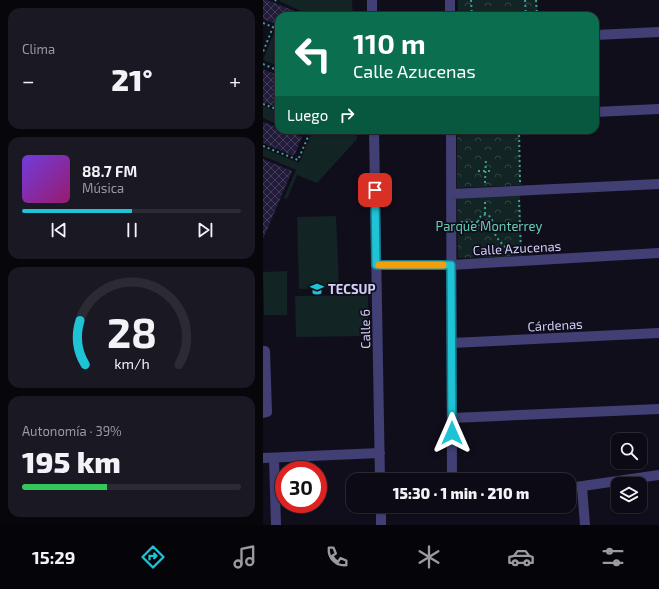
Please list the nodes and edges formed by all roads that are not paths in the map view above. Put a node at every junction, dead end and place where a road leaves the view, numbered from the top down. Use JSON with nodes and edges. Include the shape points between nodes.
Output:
{"nodes":[{"id":1,"x":371,"y":0,"type":"edge"},
{"id":2,"x":450,"y":0,"type":"edge"},
{"id":3,"x":372,"y":12,"type":"edge"},
{"id":4,"x":450,"y":12,"type":"edge"},
{"id":5,"x":659,"y":32,"type":"edge"},
{"id":6,"x":599,"y":35,"type":"edge"},
{"id":7,"x":659,"y":109,"type":"edge"},
{"id":8,"x":599,"y":112,"type":"edge"},
{"id":9,"x":374,"y":134,"type":"edge"},
{"id":10,"x":451,"y":134,"type":"edge"},
{"id":11,"x":659,"y":184,"type":"edge"},
{"id":12,"x":451,"y":194,"type":"junction"},
{"id":13,"x":659,"y":253,"type":"edge"},
{"id":14,"x":376,"y":265,"type":"junction"},
{"id":15,"x":451,"y":265,"type":"junction"},
{"id":16,"x":659,"y":333,"type":"edge"},
{"id":17,"x":452,"y":343,"type":"junction"},
{"id":18,"x":263,"y":351,"type":"edge"},
{"id":19,"x":659,"y":409,"type":"edge"},
{"id":20,"x":263,"y":412,"type":"edge"},
{"id":21,"x":452,"y":418,"type":"junction"},
{"id":22,"x":380,"y":453,"type":"junction"},
{"id":23,"x":263,"y":458,"type":"edge"},
{"id":24,"x":274,"y":458,"type":"junction"},
{"id":25,"x":380,"y":473,"type":"edge"},
{"id":26,"x":453,"y":473,"type":"edge"},
{"id":27,"x":659,"y":475,"type":"edge"},
{"id":28,"x":576,"y":487,"type":"edge"},
{"id":29,"x":582,"y":487,"type":"junction"},
{"id":30,"x":381,"y":513,"type":"edge"},
{"id":31,"x":277,"y":525,"type":"edge"},
{"id":32,"x":381,"y":525,"type":"edge"},
{"id":33,"x":585,"y":525,"type":"edge"}],
"edges":[{"from":1,"to":3,"type":"street"},
{"from":2,"to":4,"type":"street"},
{"from":5,"to":6,"type":"street"},
{"from":7,"to":8,"type":"street"},
{"from":9,"to":14,"type":"street","name":"Calle 6"},
{"from":10,"to":12,"type":"street"},
{"from":11,"to":12,"type":"street","via":[[520,188]]},
{"from":12,"to":15,"type":"street"},
{"from":13,"to":15,"type":"street","name":"Calle Azucenas","via":[[517,258]]},
{"from":14,"to":15,"type":"street","name":"Calle Azucenas"},
{"from":14,"to":22,"type":"street","name":"Calle 6"},
{"from":15,"to":17,"type":"street"},
{"from":16,"to":17,"type":"street","name":"Cárdenas"},
{"from":17,"to":21,"type":"street"},
{"from":18,"to":20,"type":"street","via":[[267,412]]},
{"from":19,"to":21,"type":"street"},
{"from":21,"to":26,"type":"street"},
{"from":22,"to":24,"type":"street"},
{"from":22,"to":25,"type":"street","name":"Calle 6"},
{"from":23,"to":24,"type":"street"},
{"from":24,"to":31,"type":"street"},
{"from":27,"to":29,"type":"street"},
{"from":28,"to":29,"type":"street"},
{"from":29,"to":33,"type":"street"},
{"from":30,"to":32,"type":"street"}]}
